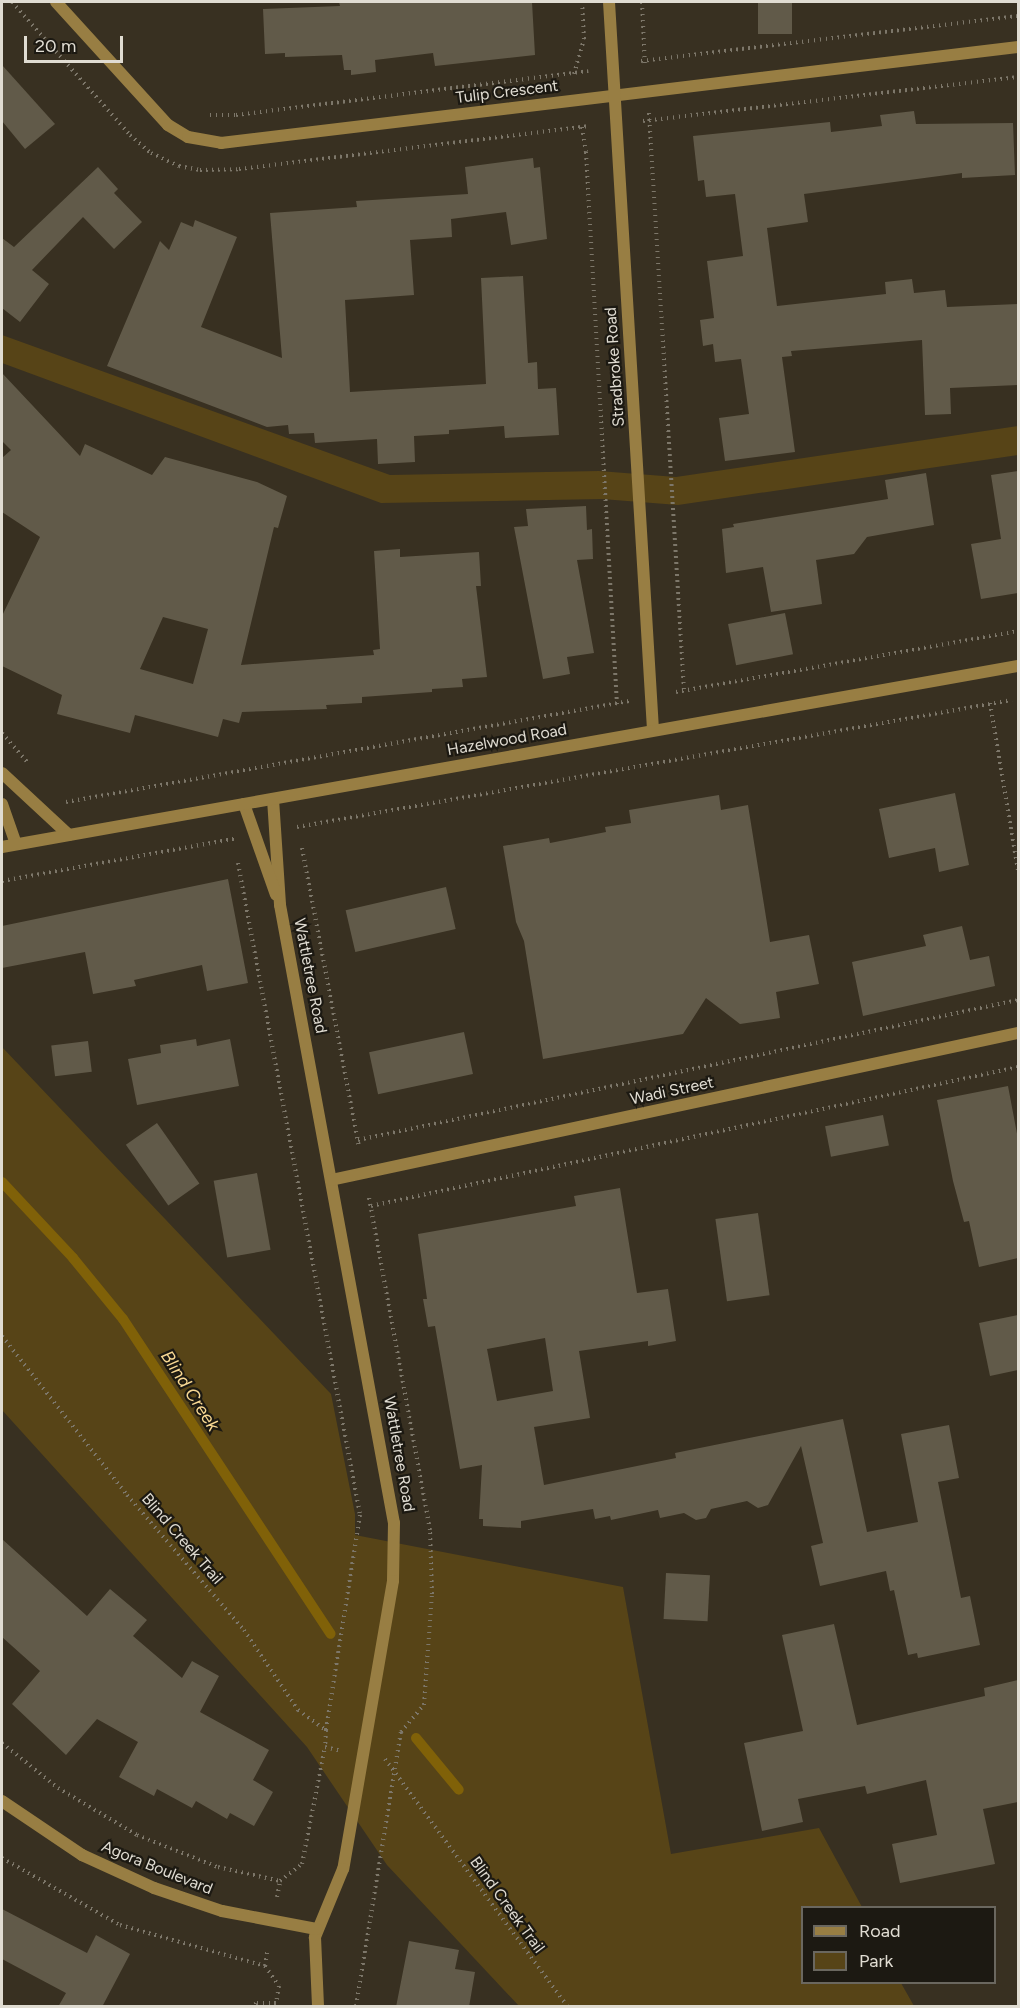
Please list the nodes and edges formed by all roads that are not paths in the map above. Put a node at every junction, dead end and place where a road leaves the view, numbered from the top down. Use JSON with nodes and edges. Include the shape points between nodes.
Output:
{"nodes":[{"id":1,"x":56,"y":2,"type":"edge"},
{"id":2,"x":609,"y":2,"type":"edge"},
{"id":3,"x":1018,"y":47,"type":"edge"},
{"id":4,"x":615,"y":95,"type":"junction"},
{"id":5,"x":1018,"y":666,"type":"edge"},
{"id":6,"x":653,"y":730,"type":"junction"},
{"id":7,"x":2,"y":773,"type":"edge"},
{"id":8,"x":273,"y":799,"type":"junction"},
{"id":9,"x":2,"y":804,"type":"edge"},
{"id":10,"x":244,"y":804,"type":"junction"},
{"id":11,"x":69,"y":835,"type":"junction"},
{"id":12,"x":16,"y":844,"type":"junction"},
{"id":13,"x":2,"y":847,"type":"edge"},
{"id":14,"x":280,"y":904,"type":"junction"},
{"id":15,"x":1018,"y":1032,"type":"edge"},
{"id":16,"x":331,"y":1180,"type":"junction"},
{"id":17,"x":2,"y":1801,"type":"edge"},
{"id":18,"x":316,"y":1929,"type":"junction"},
{"id":19,"x":318,"y":2007,"type":"edge"}],
"edges":[{"from":1,"to":4,"type":"street","name":"Tulip Crescent","via":[[168,124],[204,140],[238,142]]},
{"from":2,"to":4,"type":"street","name":"Stradbroke Road"},
{"from":3,"to":4,"type":"street","name":"Tulip Crescent"},
{"from":4,"to":6,"type":"street","name":"Stradbroke Road"},
{"from":5,"to":6,"type":"street","name":"Hazelwood Road"},
{"from":6,"to":8,"type":"street","name":"Hazelwood Road"},
{"from":7,"to":11,"type":"street"},
{"from":8,"to":10,"type":"street","name":"Hazelwood Road"},
{"from":8,"to":14,"type":"street","name":"Wattletree Road"},
{"from":9,"to":12,"type":"street"},
{"from":10,"to":11,"type":"street","name":"Hazelwood Road"},
{"from":10,"to":14,"type":"street","name":"Wattletree Road"},
{"from":11,"to":12,"type":"street","name":"Hazelwood Road"},
{"from":12,"to":13,"type":"street","name":"Hazelwood Road"},
{"from":14,"to":16,"type":"street","name":"Wattletree Road"},
{"from":15,"to":16,"type":"street","name":"Wadi Street"},
{"from":16,"to":18,"type":"street","name":"Wattletree Road","via":[[384,1460],[394,1540],[393,1581],[340,1884]]},
{"from":17,"to":18,"type":"street","name":"Agora Boulevard","via":[[82,1856],[154,1888],[222,1911]]},
{"from":18,"to":19,"type":"street","name":"Wattletree Road"}]}
